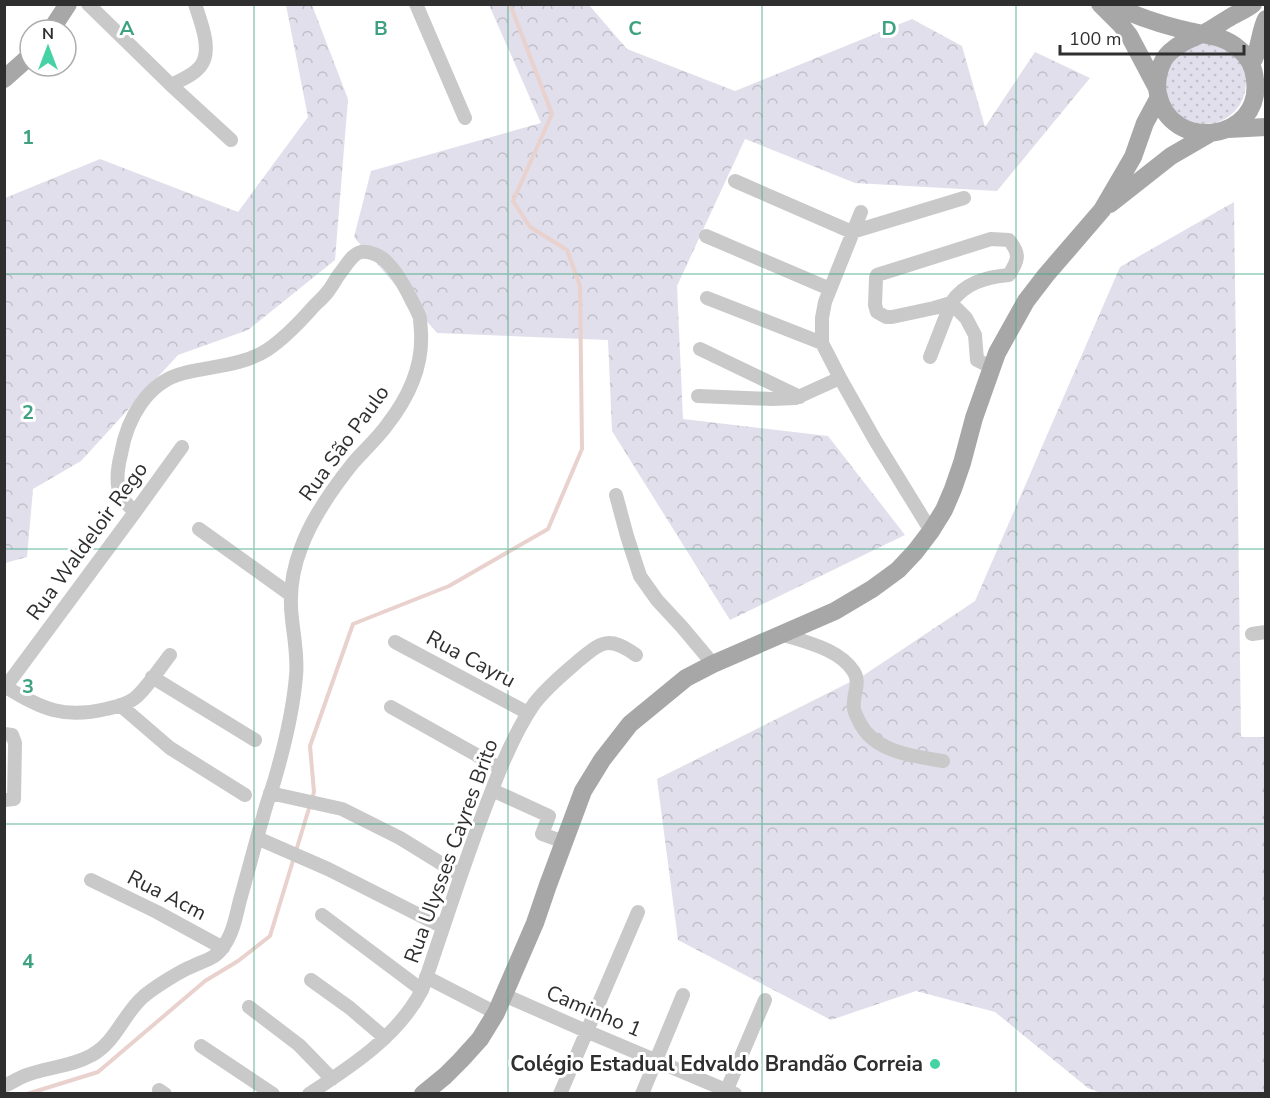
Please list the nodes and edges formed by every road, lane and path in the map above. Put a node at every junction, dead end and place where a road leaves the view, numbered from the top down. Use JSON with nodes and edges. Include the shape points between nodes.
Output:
{"nodes":[{"id":1,"x":68,"y":4,"type":"edge"},
{"id":2,"x":88,"y":4,"type":"edge"},
{"id":3,"x":195,"y":4,"type":"edge"},
{"id":4,"x":416,"y":4,"type":"edge"},
{"id":5,"x":1100,"y":4,"type":"edge"},
{"id":6,"x":1111,"y":4,"type":"edge"},
{"id":7,"x":1253,"y":4,"type":"edge"},
{"id":8,"x":59,"y":18,"type":"edge"},
{"id":9,"x":1266,"y":19,"type":"edge"},
{"id":10,"x":1203,"y":33,"type":"junction"},
{"id":11,"x":18,"y":67,"type":"edge"},
{"id":12,"x":1257,"y":73,"type":"edge"},
{"id":13,"x":4,"y":80,"type":"edge"},
{"id":14,"x":171,"y":85,"type":"junction"},
{"id":15,"x":1158,"y":92,"type":"junction"},
{"id":16,"x":465,"y":118,"type":"dead end"},
{"id":17,"x":1266,"y":127,"type":"edge"},
{"id":18,"x":1228,"y":129,"type":"junction"},
{"id":19,"x":1209,"y":134,"type":"junction"},
{"id":20,"x":231,"y":140,"type":"dead end"},
{"id":21,"x":735,"y":181,"type":"dead end"},
{"id":22,"x":964,"y":198,"type":"dead end"},
{"id":23,"x":1102,"y":210,"type":"junction"},
{"id":24,"x":861,"y":212,"type":"dead end"},
{"id":25,"x":852,"y":232,"type":"junction"},
{"id":26,"x":706,"y":236,"type":"dead end"},
{"id":27,"x":830,"y":289,"type":"junction"},
{"id":28,"x":707,"y":298,"type":"dead end"},
{"id":29,"x":951,"y":303,"type":"junction"},
{"id":30,"x":822,"y":343,"type":"junction"},
{"id":31,"x":700,"y":349,"type":"dead end"},
{"id":32,"x":930,"y":357,"type":"dead end"},
{"id":33,"x":993,"y":368,"type":"junction"},
{"id":34,"x":840,"y":378,"type":"junction"},
{"id":35,"x":698,"y":396,"type":"dead end"},
{"id":36,"x":800,"y":397,"type":"junction"},
{"id":37,"x":182,"y":447,"type":"dead end"},
{"id":38,"x":616,"y":495,"type":"dead end"},
{"id":39,"x":135,"y":512,"type":"junction"},
{"id":40,"x":199,"y":529,"type":"dead end"},
{"id":41,"x":932,"y":531,"type":"junction"},
{"id":42,"x":291,"y":595,"type":"junction"},
{"id":43,"x":781,"y":634,"type":"junction"},
{"id":44,"x":395,"y":642,"type":"dead end"},
{"id":45,"x":170,"y":655,"type":"dead end"},
{"id":46,"x":636,"y":655,"type":"dead end"},
{"id":47,"x":713,"y":664,"type":"junction"},
{"id":48,"x":152,"y":677,"type":"junction"},
{"id":49,"x":5,"y":688,"type":"edge"},
{"id":50,"x":120,"y":705,"type":"junction"},
{"id":51,"x":391,"y":707,"type":"dead end"},
{"id":52,"x":528,"y":714,"type":"junction"},
{"id":53,"x":7,"y":734,"type":"edge"},
{"id":54,"x":255,"y":741,"type":"dead end"},
{"id":55,"x":942,"y":761,"type":"dead end"},
{"id":56,"x":500,"y":768,"type":"junction"},
{"id":57,"x":492,"y":790,"type":"junction"},
{"id":58,"x":270,"y":793,"type":"junction"},
{"id":59,"x":245,"y":795,"type":"dead end"},
{"id":60,"x":9,"y":799,"type":"edge"},
{"id":61,"x":257,"y":838,"type":"junction"},
{"id":62,"x":564,"y":842,"type":"junction"},
{"id":63,"x":460,"y":875,"type":"junction"},
{"id":64,"x":91,"y":880,"type":"dead end"},
{"id":65,"x":638,"y":912,"type":"dead end"},
{"id":66,"x":322,"y":915,"type":"dead end"},
{"id":67,"x":443,"y":927,"type":"junction"},
{"id":68,"x":223,"y":948,"type":"junction"},
{"id":69,"x":311,"y":980,"type":"dead end"},
{"id":70,"x":424,"y":983,"type":"junction"},
{"id":71,"x":504,"y":995,"type":"junction"},
{"id":72,"x":683,"y":995,"type":"dead end"},
{"id":73,"x":765,"y":1000,"type":"dead end"},
{"id":74,"x":249,"y":1007,"type":"dead end"},
{"id":75,"x":496,"y":1013,"type":"junction"},
{"id":76,"x":586,"y":1031,"type":"junction"},
{"id":77,"x":385,"y":1038,"type":"junction"},
{"id":78,"x":201,"y":1046,"type":"dead end"},
{"id":79,"x":655,"y":1060,"type":"junction"},
{"id":80,"x":332,"y":1079,"type":"junction"},
{"id":81,"x":4,"y":1086,"type":"edge"},
{"id":82,"x":729,"y":1092,"type":"edge"},
{"id":83,"x":273,"y":1094,"type":"edge"},
{"id":84,"x":309,"y":1094,"type":"edge"},
{"id":85,"x":423,"y":1094,"type":"edge"},
{"id":86,"x":560,"y":1094,"type":"edge"},
{"id":87,"x":642,"y":1094,"type":"edge"}],
"edges":[{"from":1,"to":8,"type":"main road"},
{"from":2,"to":14,"type":"street"},
{"from":3,"to":14,"type":"street","via":[[205,38],[205,58],[197,70]]},
{"from":4,"to":16,"type":"street"},
{"from":5,"to":15,"type":"main road","via":[[1129,35]]},
{"from":6,"to":10,"type":"main road","via":[[1153,22]]},
{"from":7,"to":10,"type":"main road"},
{"from":9,"to":12,"type":"main road","via":[[1259,39]]},
{"from":10,"to":12,"type":"main road","via":[[1228,40],[1242,50]]},
{"from":10,"to":15,"type":"main road","via":[[1169,52],[1160,69]]},
{"from":11,"to":13,"type":"main road"},
{"from":12,"to":18,"type":"main road","via":[[1248,112]]},
{"from":14,"to":20,"type":"street"},
{"from":15,"to":19,"type":"main road","via":[[1165,112],[1177,125]]},
{"from":15,"to":23,"type":"main road","via":[[1133,156]]},
{"from":17,"to":18,"type":"main road"},
{"from":18,"to":19,"type":"main road"},
{"from":19,"to":23,"type":"main road","via":[[1171,156]]},
{"from":21,"to":25,"type":"street"},
{"from":22,"to":25,"type":"street"},
{"from":23,"to":33,"type":"main road","via":[[1026,301],[997,353]]},
{"from":24,"to":25,"type":"street"},
{"from":25,"to":27,"type":"street"},
{"from":26,"to":27,"type":"street"},
{"from":27,"to":30,"type":"street","via":[[822,318]]},
{"from":28,"to":30,"type":"street"},
{"from":29,"to":29,"type":"street","via":[[973,284],[1009,275],[1017,262],[1009,240],[990,239],[877,275],[875,305],[877,312],[886,317]]},
{"from":29,"to":32,"type":"street"},
{"from":29,"to":33,"type":"street","via":[[975,335],[977,360]]},
{"from":30,"to":34,"type":"street"},
{"from":31,"to":36,"type":"street"},
{"from":33,"to":41,"type":"main road","via":[[953,489]]},
{"from":34,"to":36,"type":"street"},
{"from":34,"to":41,"type":"street"},
{"from":35,"to":36,"type":"street"},
{"from":37,"to":39,"type":"street","name":"Rua Waldeloir Rego"},
{"from":38,"to":47,"type":"street","via":[[640,576]]},
{"from":39,"to":42,"type":"street","name":"Rua São Paulo","via":[[119,489],[120,455],[131,419],[149,394],[179,374],[230,365],[265,351],[302,320],[353,257],[362,252],[372,253],[406,288],[420,319],[415,379],[386,428],[355,460],[310,527],[296,562]]},
{"from":39,"to":49,"type":"street","name":"Rua Waldeloir Rego"},
{"from":40,"to":42,"type":"street"},
{"from":41,"to":43,"type":"main road","via":[[898,570],[872,589],[835,611]]},
{"from":42,"to":58,"type":"street","name":"Rua São Paulo","via":[[297,673]]},
{"from":43,"to":47,"type":"main road"},
{"from":43,"to":55,"type":"street","via":[[822,648],[853,670],[857,679],[854,708],[871,738],[897,751]]},
{"from":44,"to":52,"type":"street","name":"Rua Cayru"},
{"from":45,"to":48,"type":"street"},
{"from":46,"to":52,"type":"street","name":"Rua Ulysses Cayres Brito","via":[[615,642],[599,645],[552,684]]},
{"from":47,"to":62,"type":"main road","via":[[686,678],[630,724],[584,791]]},
{"from":48,"to":50,"type":"street","via":[[134,700]]},
{"from":48,"to":54,"type":"street"},
{"from":49,"to":50,"type":"street","via":[[39,706],[62,712],[91,712]]},
{"from":50,"to":59,"type":"street","via":[[170,748]]},
{"from":51,"to":56,"type":"street"},
{"from":52,"to":56,"type":"street","name":"Rua Ulysses Cayres Brito"},
{"from":53,"to":60,"type":"street","via":[[14,740]]},
{"from":56,"to":57,"type":"street","name":"Rua Ulysses Cayres Brito"},
{"from":57,"to":62,"type":"street","via":[[552,810],[541,837]]},
{"from":57,"to":63,"type":"street","name":"Rua Ulysses Cayres Brito"},
{"from":58,"to":61,"type":"street","name":"Rua São Paulo"},
{"from":58,"to":63,"type":"street","via":[[342,809],[400,838]]},
{"from":61,"to":67,"type":"street"},
{"from":61,"to":68,"type":"street","name":"Rua São Paulo","via":[[236,919]]},
{"from":62,"to":71,"type":"main road"},
{"from":63,"to":67,"type":"street","name":"Rua Ulysses Cayres Brito"},
{"from":64,"to":68,"type":"street","name":"Rua Acm"},
{"from":65,"to":76,"type":"street"},
{"from":66,"to":70,"type":"street"},
{"from":67,"to":70,"type":"street","name":"Rua Ulysses Cayres Brito"},
{"from":68,"to":81,"type":"street","via":[[211,959],[181,972],[143,997],[109,1043],[88,1058],[25,1075]]},
{"from":69,"to":77,"type":"street"},
{"from":70,"to":75,"type":"street"},
{"from":70,"to":77,"type":"street","name":"Rua Ulysses Cayres Brito","via":[[417,999]]},
{"from":71,"to":75,"type":"main road"},
{"from":71,"to":76,"type":"street","name":"Caminho 1"},
{"from":72,"to":79,"type":"street"},
{"from":73,"to":82,"type":"street"},
{"from":74,"to":80,"type":"street","via":[[310,1055]]},
{"from":75,"to":85,"type":"main road","via":[[480,1039]]},
{"from":76,"to":79,"type":"street","name":"Caminho 1"},
{"from":76,"to":86,"type":"street"},
{"from":77,"to":80,"type":"street","name":"Rua Ulysses Cayres Brito"},
{"from":78,"to":83,"type":"street"},
{"from":79,"to":82,"type":"street","name":"Caminho 1"},
{"from":79,"to":87,"type":"street"},
{"from":80,"to":84,"type":"street","name":"Rua Ulysses Cayres Brito"}]}
